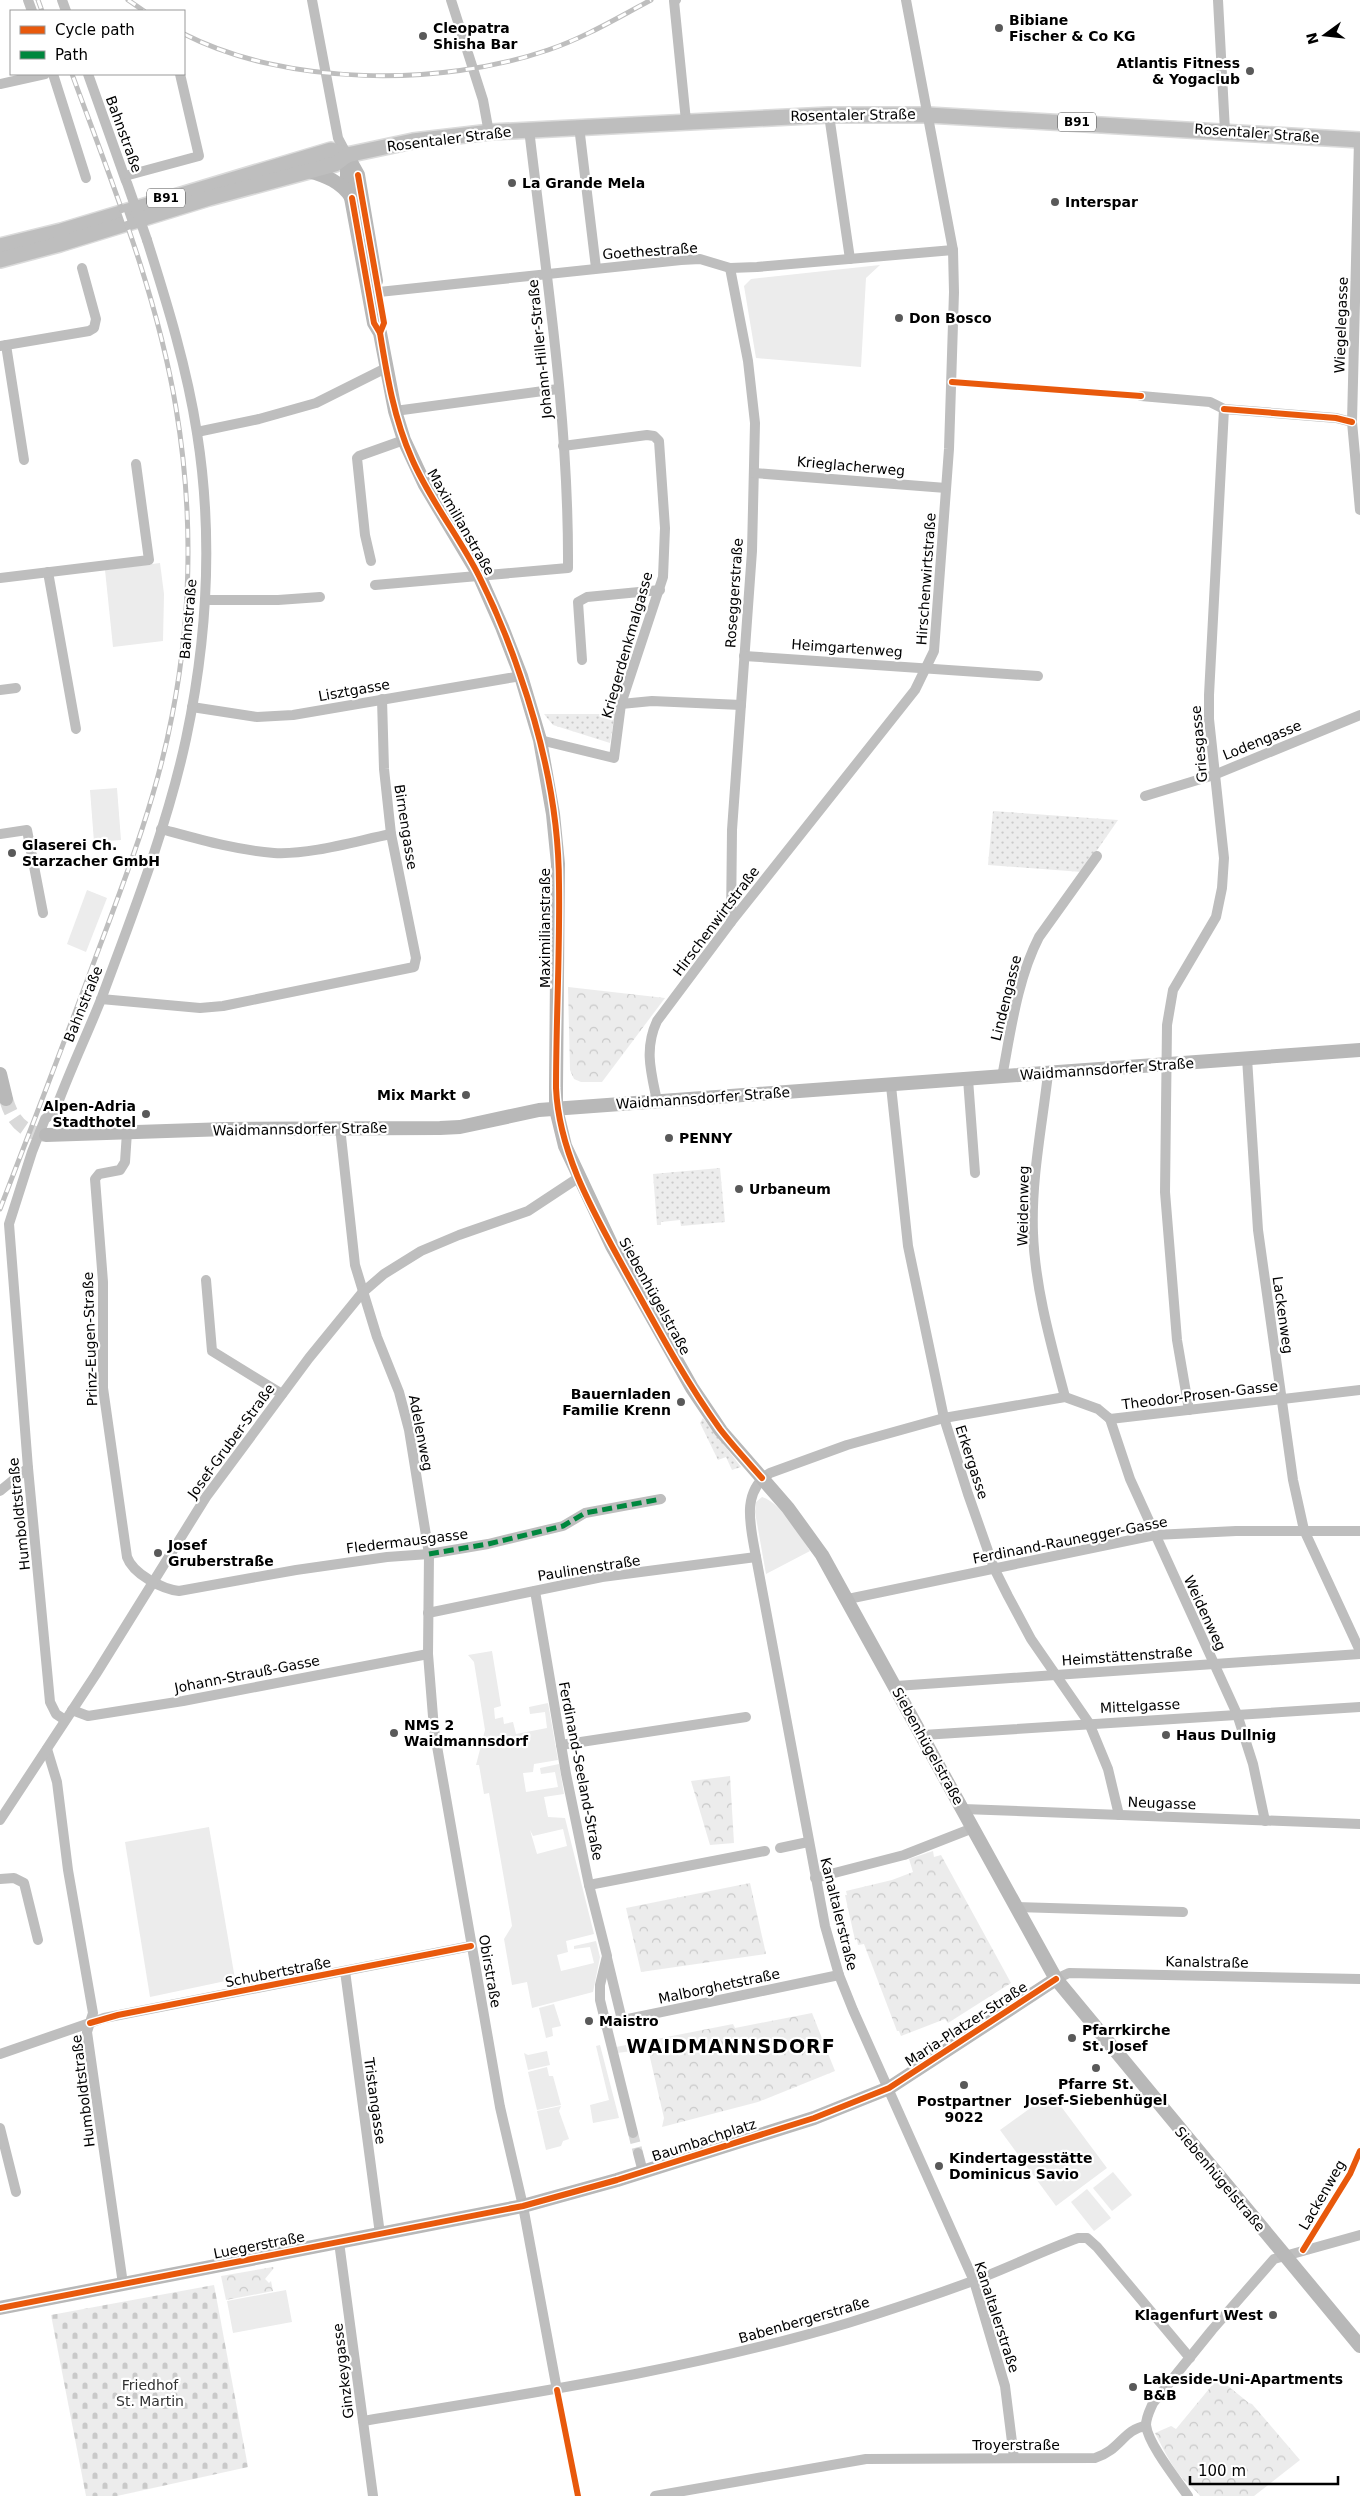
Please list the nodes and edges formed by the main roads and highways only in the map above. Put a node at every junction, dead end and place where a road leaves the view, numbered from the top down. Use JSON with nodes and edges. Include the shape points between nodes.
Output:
{"nodes":[{"id":1,"x":1360,"y":140,"type":"edge"},
{"id":2,"x":338,"y":156,"type":"junction"},
{"id":3,"x":0,"y":246,"type":"edge"},
{"id":4,"x":0,"y":260,"type":"edge"}],
"edges":[{"from":1,"to":2,"type":"main road","name":"Rosentaler Straße","number":"B91","via":[[928,115],[829,115],[489,132],[413,141]]},
{"from":2,"to":3,"type":"main road","name":"Rosentaler Straße","number":"B91"},
{"from":2,"to":4,"type":"main road","name":"Rosentaler Straße","number":"B91","via":[[309,171]]}]}
